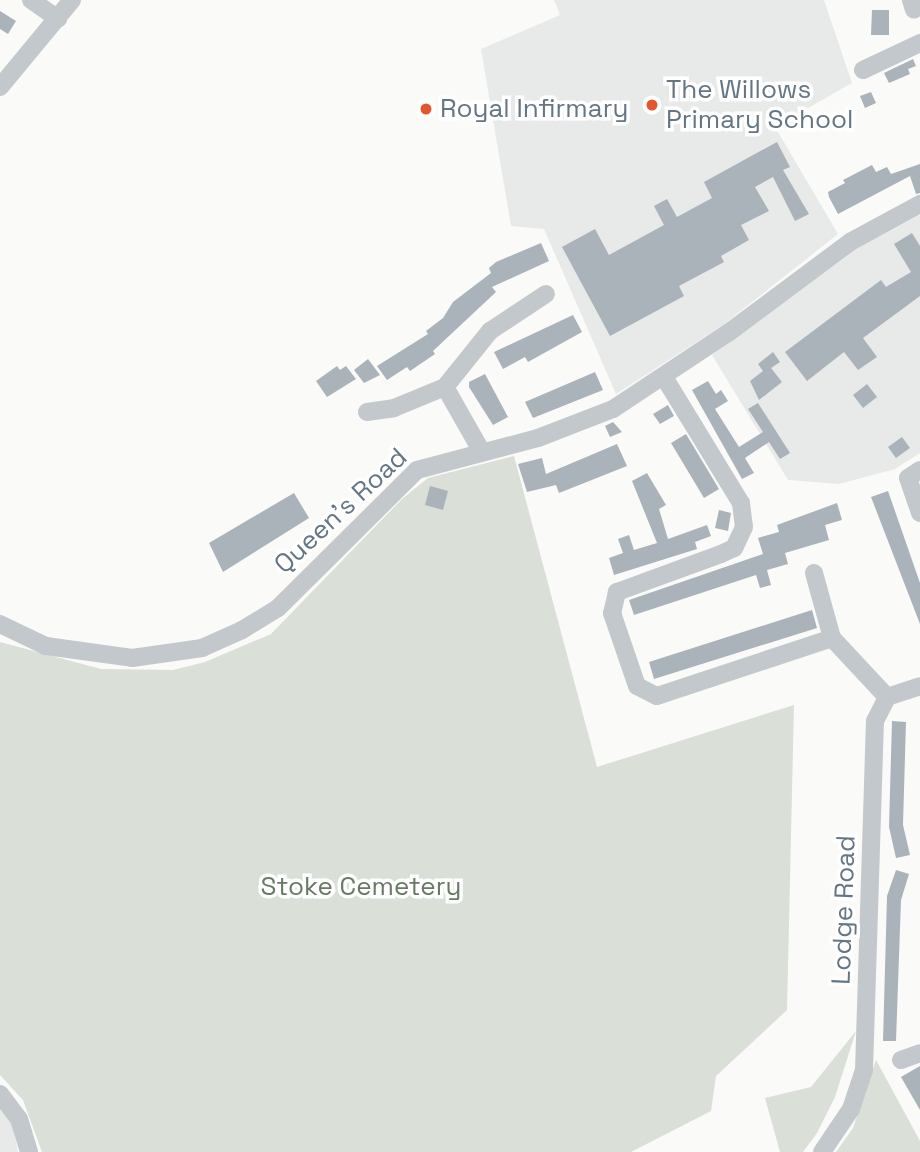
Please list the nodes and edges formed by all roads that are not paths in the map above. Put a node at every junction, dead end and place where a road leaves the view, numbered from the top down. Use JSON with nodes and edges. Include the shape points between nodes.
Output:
{"nodes":[{"id":1,"x":31,"y":0,"type":"edge"},
{"id":2,"x":72,"y":0,"type":"edge"},
{"id":3,"x":58,"y":19,"type":"junction"},
{"id":4,"x":920,"y":43,"type":"edge"},
{"id":5,"x":863,"y":70,"type":"dead end"},
{"id":6,"x":0,"y":87,"type":"edge"},
{"id":7,"x":920,"y":204,"type":"edge"},
{"id":8,"x":546,"y":294,"type":"dead end"},
{"id":9,"x":664,"y":377,"type":"junction"},
{"id":10,"x":445,"y":387,"type":"junction"},
{"id":11,"x":367,"y":412,"type":"dead end"},
{"id":12,"x":482,"y":452,"type":"junction"},
{"id":13,"x":920,"y":470,"type":"edge"},
{"id":14,"x":920,"y":513,"type":"edge"},
{"id":15,"x":814,"y":573,"type":"dead end"},
{"id":16,"x":0,"y":624,"type":"edge"},
{"id":17,"x":832,"y":638,"type":"junction"},
{"id":18,"x":920,"y":686,"type":"edge"},
{"id":19,"x":887,"y":697,"type":"junction"},
{"id":20,"x":920,"y":1053,"type":"edge"},
{"id":21,"x":901,"y":1060,"type":"dead end"},
{"id":22,"x":0,"y":1094,"type":"edge"},
{"id":23,"x":29,"y":1152,"type":"edge"},
{"id":24,"x":822,"y":1152,"type":"edge"}],
"edges":[{"from":1,"to":3,"type":"street"},
{"from":2,"to":3,"type":"street"},
{"from":3,"to":6,"type":"street"},
{"from":4,"to":5,"type":"street"},
{"from":7,"to":9,"type":"street","name":"Queen's Road","via":[[850,242]]},
{"from":8,"to":10,"type":"street","via":[[490,331]]},
{"from":9,"to":12,"type":"street","name":"Queen's Road","via":[[583,424]]},
{"from":9,"to":17,"type":"street","via":[[741,503],[744,527],[734,548],[617,592],[612,613],[637,686],[657,696]]},
{"from":10,"to":11,"type":"street","via":[[394,412]]},
{"from":10,"to":12,"type":"street"},
{"from":12,"to":16,"type":"street","name":"Queen's Road","via":[[417,470],[278,608],[202,648],[156,656],[106,656],[46,646]]},
{"from":13,"to":14,"type":"street","via":[[908,478]]},
{"from":15,"to":17,"type":"street"},
{"from":17,"to":19,"type":"street"},
{"from":18,"to":19,"type":"street"},
{"from":19,"to":24,"type":"street","name":"Lodge Road","via":[[874,721],[864,1070],[851,1109]]},
{"from":20,"to":21,"type":"street"},
{"from":22,"to":23,"type":"street","via":[[19,1119]]}]}
